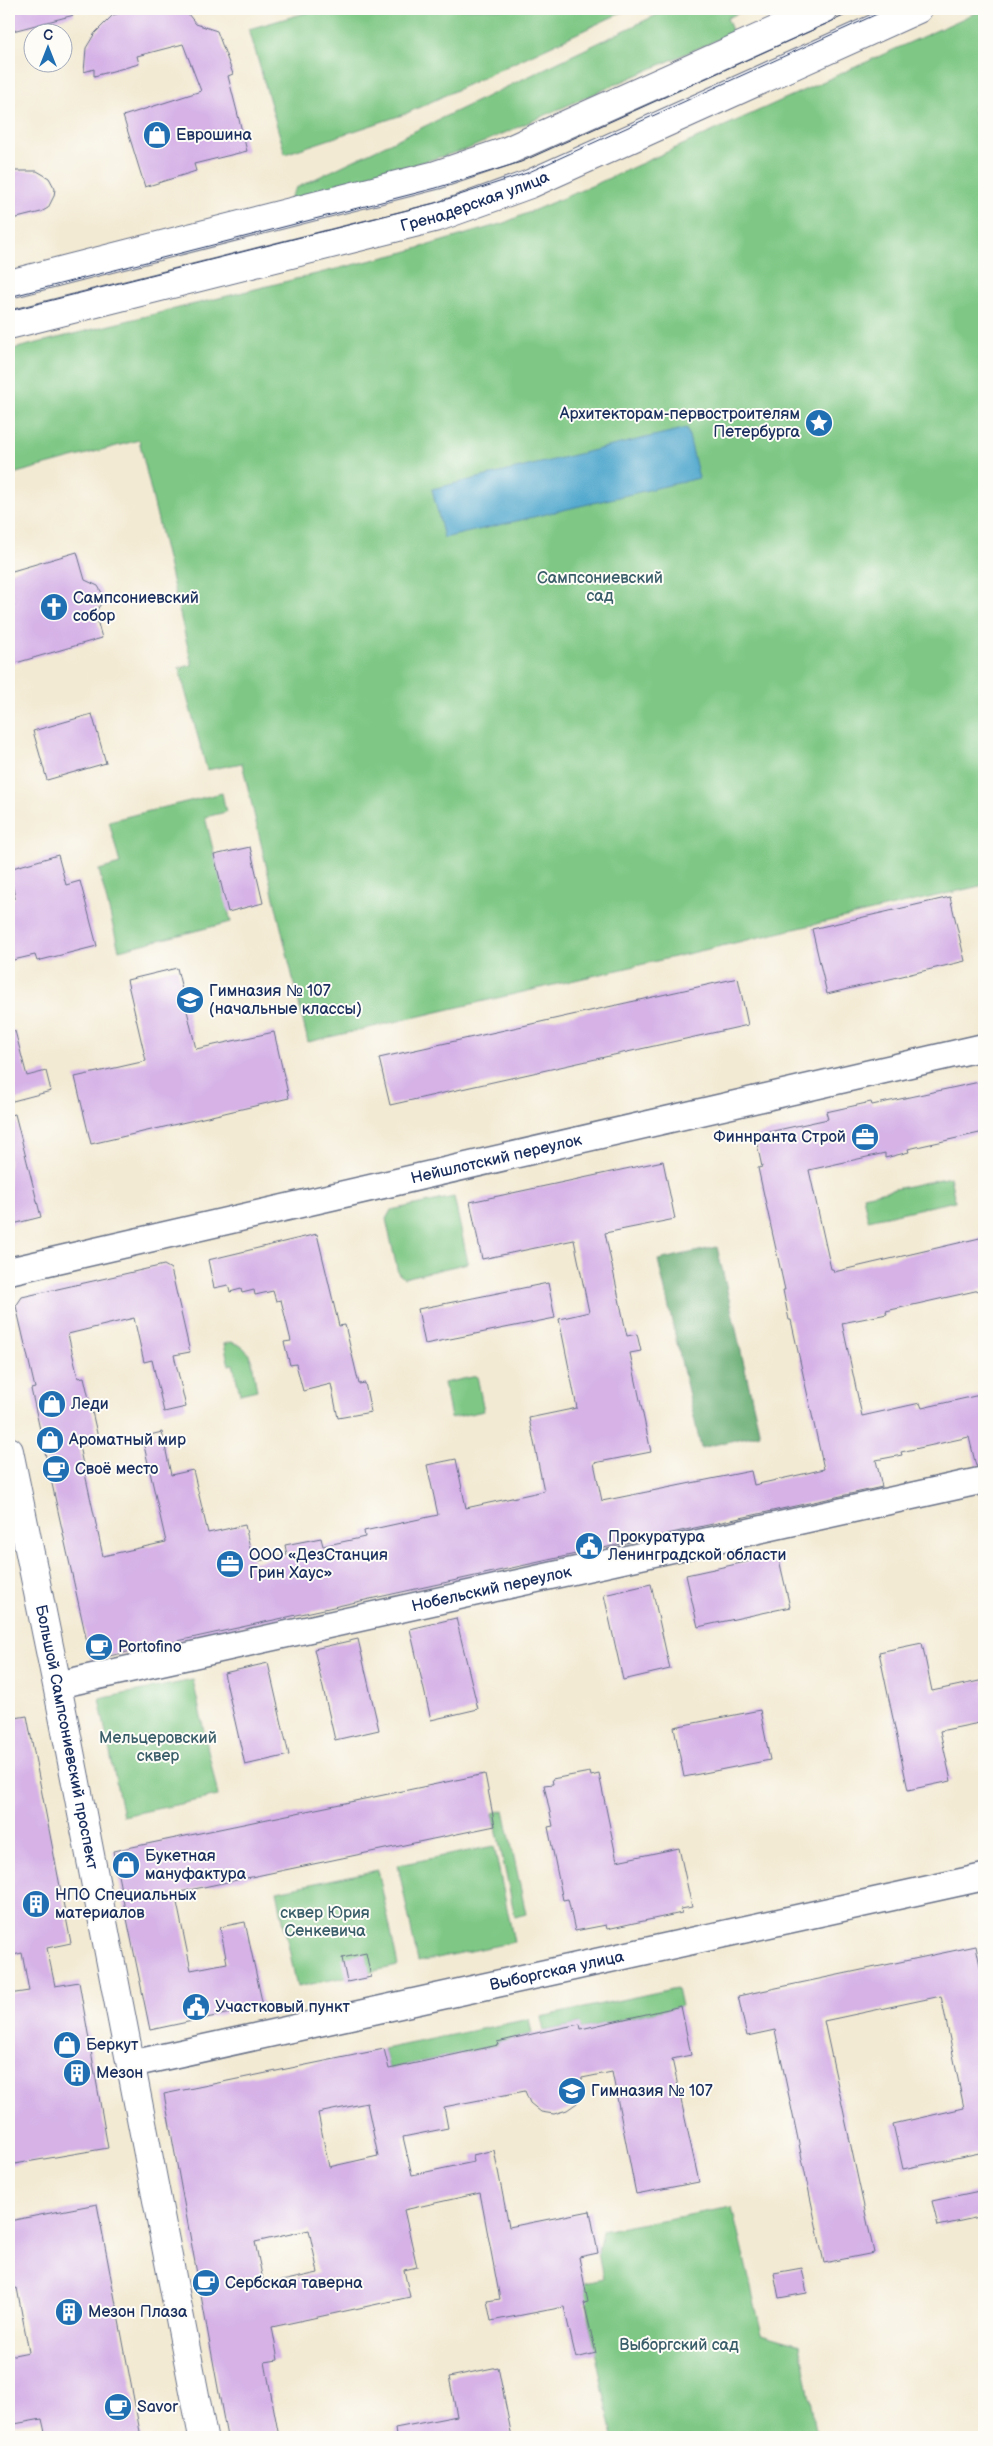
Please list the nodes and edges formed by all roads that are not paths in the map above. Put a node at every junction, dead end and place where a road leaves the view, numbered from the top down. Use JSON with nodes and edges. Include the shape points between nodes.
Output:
{"nodes":[{"id":1,"x":824,"y":9,"type":"edge"},
{"id":2,"x":918,"y":9,"type":"edge"},
{"id":3,"x":9,"y":284,"type":"edge"},
{"id":4,"x":9,"y":325,"type":"edge"},
{"id":5,"x":984,"y":1047,"type":"edge"},
{"id":6,"x":9,"y":1271,"type":"edge"},
{"id":7,"x":9,"y":1451,"type":"edge"},
{"id":8,"x":984,"y":1480,"type":"edge"},
{"id":9,"x":57,"y":1685,"type":"junction"},
{"id":10,"x":984,"y":1877,"type":"edge"},
{"id":11,"x":130,"y":2064,"type":"junction"},
{"id":12,"x":203,"y":2437,"type":"edge"}],
"edges":[{"from":1,"to":3,"type":"street","via":[[507,151],[436,175]]},
{"from":2,"to":4,"type":"street","name":"Гренадерская улица","via":[[530,184],[438,217]]},
{"from":5,"to":6,"type":"street","name":"Нейшлотский переулок"},
{"from":7,"to":9,"type":"street","name":"Большой Сампсониевский проспект"},
{"from":8,"to":9,"type":"street","name":"Нобельский переулок"},
{"from":9,"to":11,"type":"street","name":"Большой Сампсониевский проспект"},
{"from":10,"to":11,"type":"street","name":"Выборгская улица"},
{"from":11,"to":12,"type":"street","name":"Большой Сампсониевский проспект"}]}
